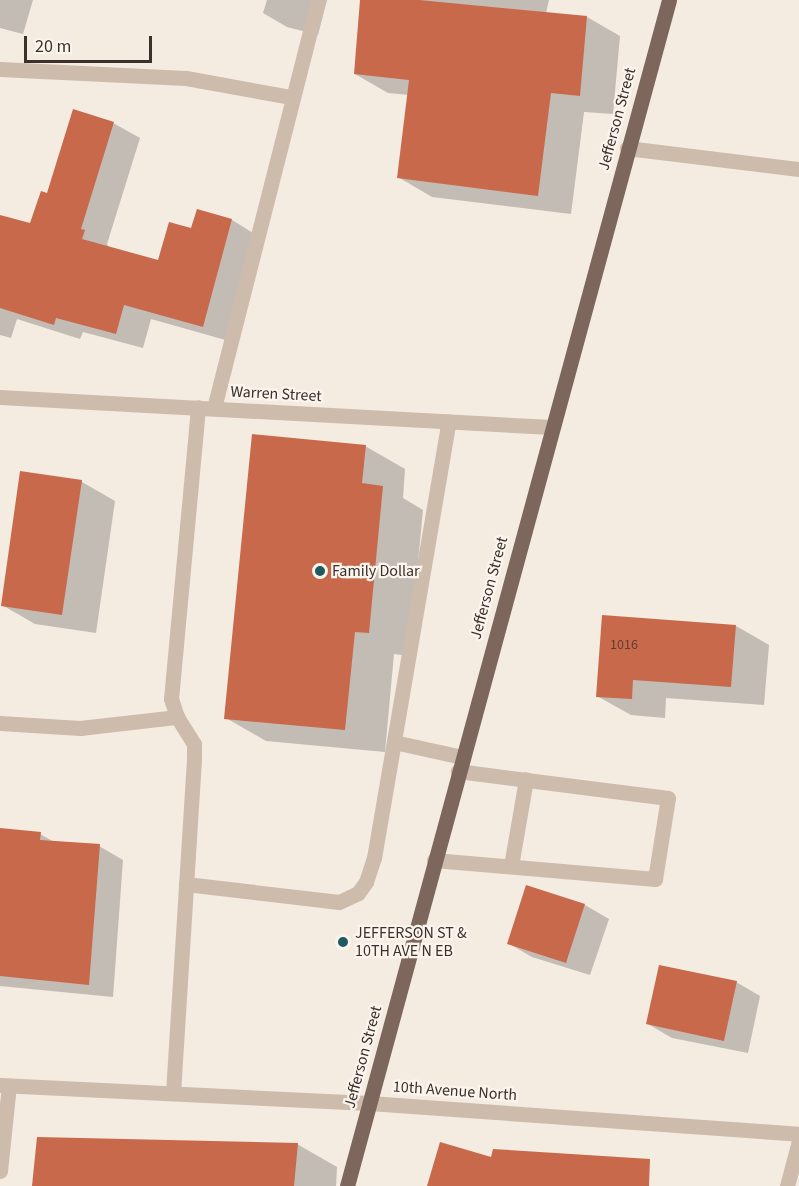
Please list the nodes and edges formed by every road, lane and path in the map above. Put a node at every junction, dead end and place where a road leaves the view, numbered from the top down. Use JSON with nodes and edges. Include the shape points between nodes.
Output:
{"nodes":[{"id":1,"x":318,"y":0,"type":"edge"},
{"id":2,"x":669,"y":0,"type":"edge"},
{"id":3,"x":0,"y":69,"type":"edge"},
{"id":4,"x":291,"y":97,"type":"junction"},
{"id":5,"x":627,"y":148,"type":"junction"},
{"id":6,"x":799,"y":169,"type":"edge"},
{"id":7,"x":0,"y":397,"type":"edge"},
{"id":8,"x":206,"y":408,"type":"junction"},
{"id":9,"x":449,"y":421,"type":"junction"},
{"id":10,"x":551,"y":427,"type":"junction"},
{"id":11,"x":177,"y":717,"type":"junction"},
{"id":12,"x":0,"y":723,"type":"edge"},
{"id":13,"x":394,"y":742,"type":"junction"},
{"id":14,"x":460,"y":764,"type":"junction"},
{"id":15,"x":526,"y":779,"type":"junction"},
{"id":16,"x":434,"y":860,"type":"junction"},
{"id":17,"x":511,"y":866,"type":"junction"},
{"id":18,"x":186,"y":884,"type":"junction"},
{"id":19,"x":5,"y":1085,"type":"edge"},
{"id":20,"x":173,"y":1093,"type":"junction"},
{"id":21,"x":369,"y":1103,"type":"junction"},
{"id":22,"x":799,"y":1134,"type":"edge"},
{"id":23,"x":799,"y":1141,"type":"edge"},
{"id":24,"x":0,"y":1171,"type":"edge"},
{"id":25,"x":347,"y":1186,"type":"edge"},
{"id":26,"x":787,"y":1186,"type":"edge"}],
"edges":[{"from":1,"to":4,"type":"street"},
{"from":2,"to":5,"type":"main road","name":"Jefferson Street"},
{"from":3,"to":4,"type":"street","via":[[186,78]]},
{"from":4,"to":8,"type":"street"},
{"from":5,"to":6,"type":"street"},
{"from":5,"to":10,"type":"main road","name":"Jefferson Street"},
{"from":7,"to":8,"type":"street","name":"Warren Street"},
{"from":8,"to":9,"type":"street","name":"Warren Street"},
{"from":8,"to":11,"type":"street","via":[[171,699]]},
{"from":9,"to":10,"type":"street","name":"Warren Street"},
{"from":9,"to":13,"type":"street"},
{"from":10,"to":14,"type":"main road","name":"Jefferson Street"},
{"from":11,"to":12,"type":"street","via":[[80,728]]},
{"from":11,"to":18,"type":"street","via":[[194,744]]},
{"from":13,"to":14,"type":"street"},
{"from":13,"to":18,"type":"street","via":[[374,858],[366,882],[347,900]]},
{"from":14,"to":15,"type":"street"},
{"from":14,"to":16,"type":"main road","name":"Jefferson Street"},
{"from":15,"to":17,"type":"street"},
{"from":15,"to":17,"type":"street","via":[[668,798],[655,879]]},
{"from":16,"to":17,"type":"street"},
{"from":16,"to":21,"type":"main road","name":"Jefferson Street"},
{"from":18,"to":20,"type":"street"},
{"from":19,"to":20,"type":"street","name":"10th Avenue North"},
{"from":19,"to":24,"type":"street"},
{"from":20,"to":21,"type":"street","name":"10th Avenue North"},
{"from":21,"to":22,"type":"street","name":"10th Avenue North"},
{"from":21,"to":25,"type":"main road","name":"Jefferson Street"},
{"from":23,"to":26,"type":"street"}]}
